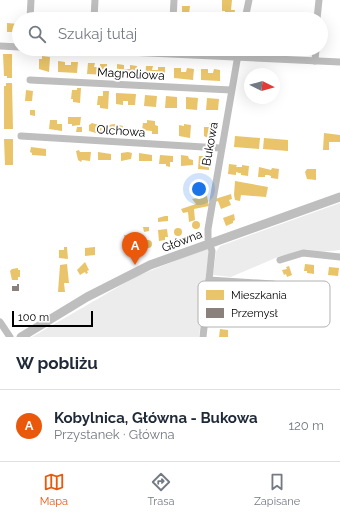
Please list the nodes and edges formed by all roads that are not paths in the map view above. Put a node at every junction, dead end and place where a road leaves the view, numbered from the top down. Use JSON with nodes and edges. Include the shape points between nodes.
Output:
{"nodes":[{"id":1,"x":31,"y":0,"type":"edge"},
{"id":2,"x":95,"y":0,"type":"edge"},
{"id":3,"x":174,"y":0,"type":"edge"},
{"id":4,"x":249,"y":0,"type":"edge"},
{"id":5,"x":318,"y":0,"type":"edge"},
{"id":6,"x":30,"y":12,"type":"edge"},
{"id":7,"x":94,"y":12,"type":"edge"},
{"id":8,"x":173,"y":12,"type":"edge"},
{"id":9,"x":246,"y":12,"type":"edge"},
{"id":10,"x":317,"y":12,"type":"edge"},
{"id":11,"x":0,"y":46,"type":"edge"},
{"id":12,"x":12,"y":47,"type":"edge"},
{"id":13,"x":218,"y":56,"type":"edge"},
{"id":14,"x":315,"y":56,"type":"edge"},
{"id":15,"x":237,"y":58,"type":"junction"},
{"id":16,"x":315,"y":61,"type":"junction"},
{"id":17,"x":340,"y":62,"type":"edge"},
{"id":18,"x":30,"y":80,"type":"dead end"},
{"id":19,"x":231,"y":90,"type":"junction"},
{"id":20,"x":21,"y":136,"type":"dead end"},
{"id":21,"x":220,"y":148,"type":"junction"},
{"id":22,"x":340,"y":197,"type":"edge"},
{"id":23,"x":210,"y":243,"type":"junction"},
{"id":24,"x":340,"y":257,"type":"edge"},
{"id":25,"x":280,"y":260,"type":"dead end"},
{"id":26,"x":209,"y":280,"type":"joint"},
{"id":27,"x":225,"y":281,"type":"edge"},
{"id":28,"x":0,"y":322,"type":"edge"},
{"id":29,"x":204,"y":327,"type":"edge"},
{"id":30,"x":10,"y":337,"type":"edge"},
{"id":31,"x":21,"y":337,"type":"edge"},
{"id":32,"x":203,"y":337,"type":"edge"}],
"edges":[{"from":1,"to":6,"type":"street"},
{"from":2,"to":7,"type":"street"},
{"from":3,"to":8,"type":"street"},
{"from":4,"to":9,"type":"street"},
{"from":5,"to":10,"type":"street"},
{"from":11,"to":12,"type":"street"},
{"from":13,"to":15,"type":"street"},
{"from":14,"to":16,"type":"street"},
{"from":15,"to":16,"type":"street"},
{"from":15,"to":19,"type":"street","name":"Bukowa"},
{"from":16,"to":17,"type":"street"},
{"from":18,"to":19,"type":"street","name":"Magnoliowa"},
{"from":19,"to":21,"type":"street","name":"Bukowa"},
{"from":20,"to":21,"type":"street","name":"Olchowa"},
{"from":21,"to":23,"type":"street","name":"Bukowa","via":[[208,229]]},
{"from":22,"to":23,"type":"main road","name":"Główna"},
{"from":23,"to":26,"type":"street","name":"Bukowa","via":[[212,251]]},
{"from":23,"to":31,"type":"main road","name":"Główna","via":[[119,280]]},
{"from":24,"to":25,"type":"street","via":[[303,253]]},
{"from":26,"to":27,"type":"street"},
{"from":28,"to":30,"type":"street"},
{"from":29,"to":32,"type":"street","name":"Bukowa"}]}
